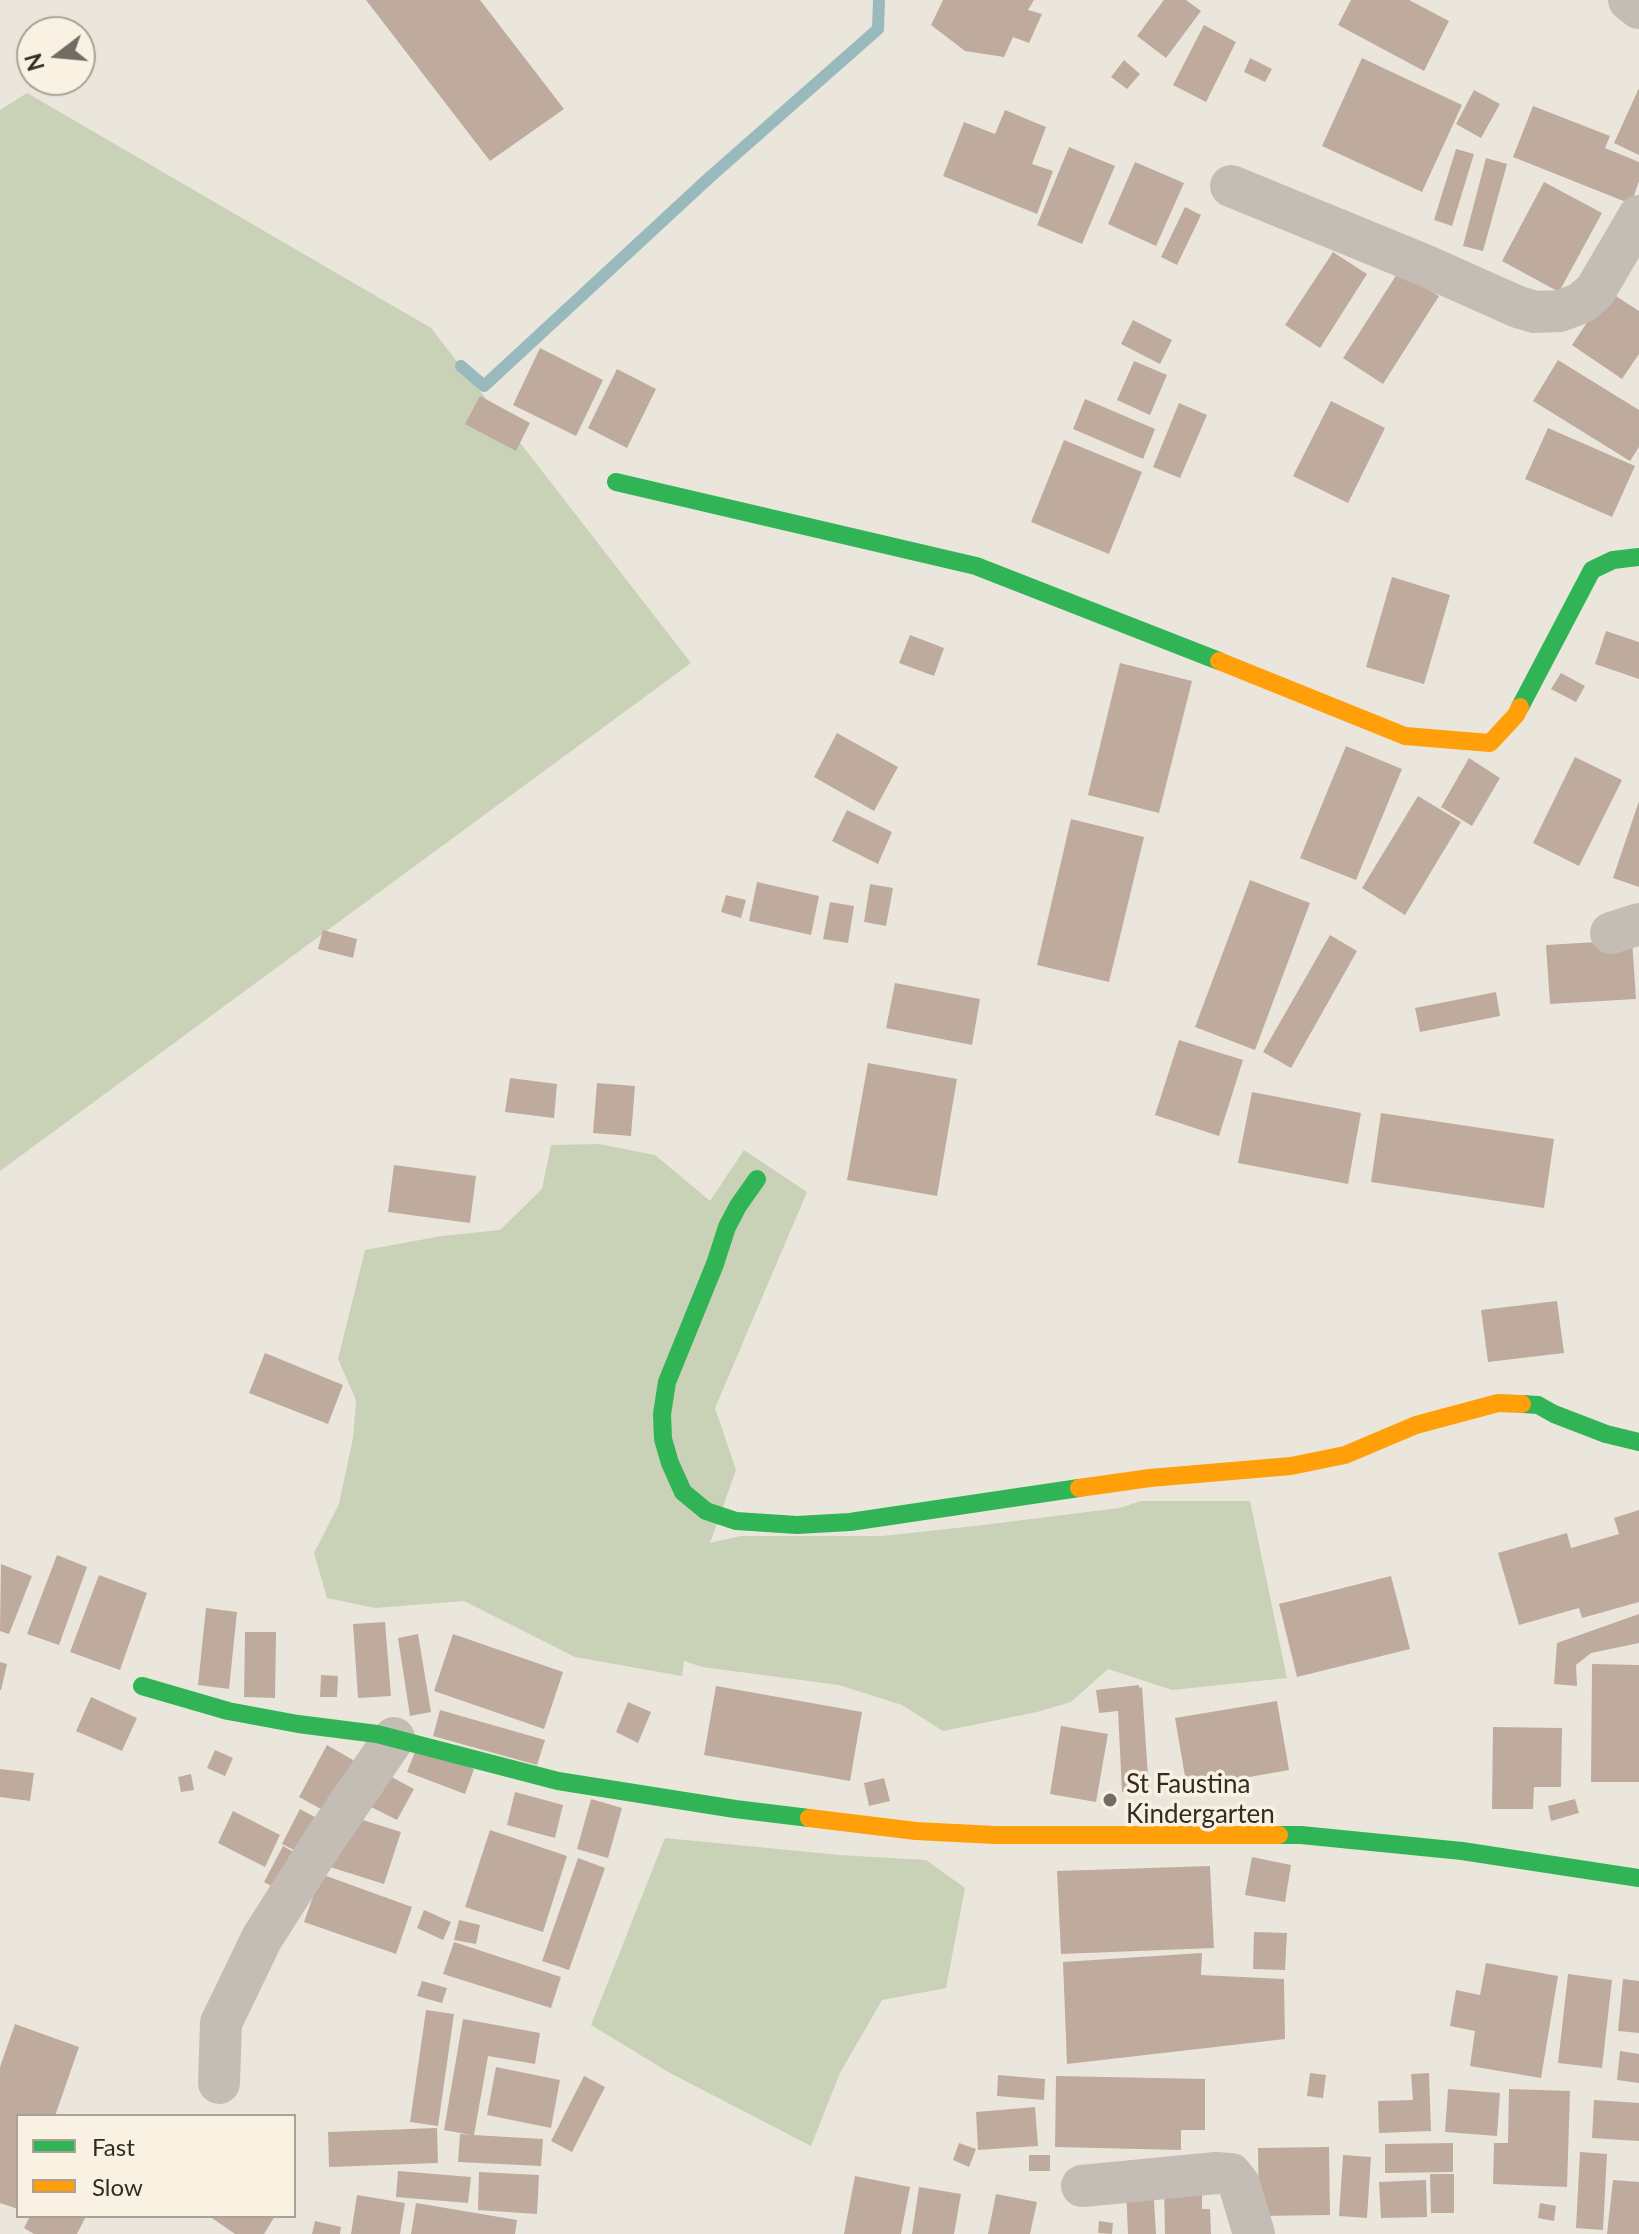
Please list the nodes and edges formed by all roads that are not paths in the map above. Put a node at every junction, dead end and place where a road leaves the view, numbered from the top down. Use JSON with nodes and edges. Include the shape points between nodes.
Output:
{"nodes":[{"id":1,"x":1629,"y":0,"type":"edge"},
{"id":2,"x":1639,"y":8,"type":"edge"},
{"id":3,"x":1231,"y":186,"type":"dead end"},
{"id":4,"x":1639,"y":216,"type":"edge"},
{"id":5,"x":616,"y":482,"type":"dead end"},
{"id":6,"x":1639,"y":557,"type":"edge"},
{"id":7,"x":757,"y":1179,"type":"dead end"},
{"id":8,"x":1639,"y":1442,"type":"edge"},
{"id":9,"x":142,"y":1686,"type":"dead end"},
{"id":10,"x":394,"y":1738,"type":"junction"},
{"id":11,"x":1639,"y":1878,"type":"edge"},
{"id":12,"x":219,"y":2083,"type":"dead end"},
{"id":13,"x":1082,"y":2186,"type":"dead end"},
{"id":14,"x":1254,"y":2234,"type":"edge"}],
"edges":[{"from":1,"to":2,"type":"street"},
{"from":3,"to":4,"type":"street","via":[[1535,312],[1560,311],[1595,291]]},
{"from":5,"to":6,"type":"street","via":[[976,566],[1405,736],[1490,743],[1516,715],[1592,570],[1613,560]]},
{"from":7,"to":8,"type":"street","via":[[727,1227],[667,1382],[662,1414],[663,1439],[683,1492],[706,1511],[736,1521],[850,1522],[1150,1478],[1291,1466],[1345,1455],[1416,1425],[1498,1403],[1538,1405]]},
{"from":9,"to":10,"type":"street","via":[[228,1711]]},
{"from":10,"to":11,"type":"street","via":[[558,1781],[916,1831],[1301,1835],[1462,1851]]},
{"from":10,"to":12,"type":"street","via":[[262,1938],[221,2023]]},
{"from":13,"to":14,"type":"street","via":[[1231,2174]]}]}
